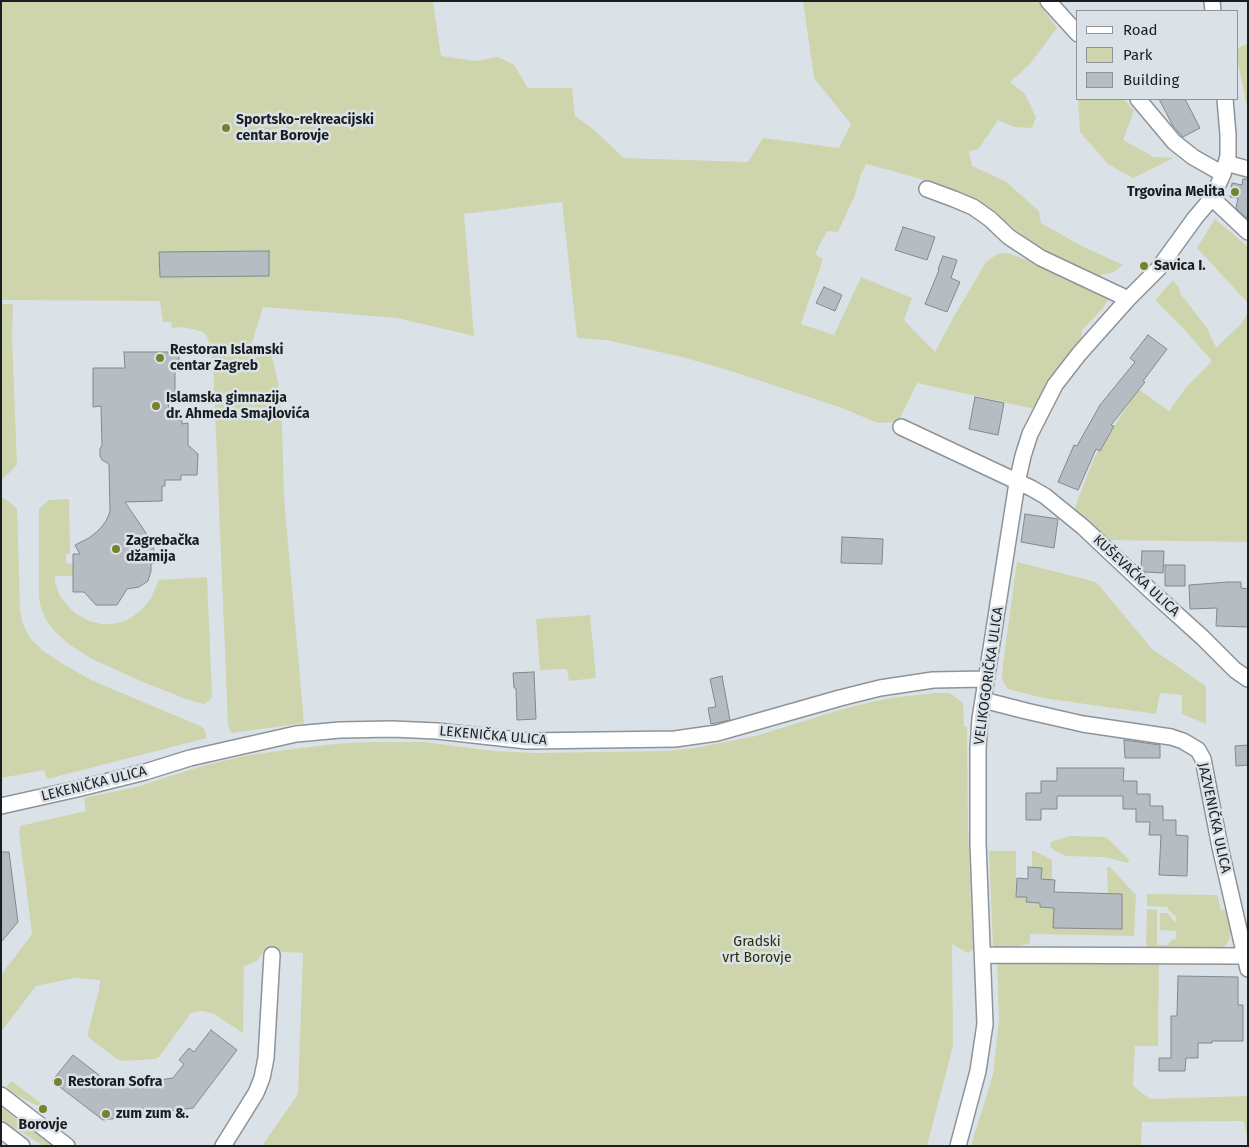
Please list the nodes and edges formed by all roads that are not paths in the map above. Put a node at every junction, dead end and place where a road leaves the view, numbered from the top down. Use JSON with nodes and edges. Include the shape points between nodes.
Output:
{"nodes":[{"id":1,"x":1048,"y":1,"type":"edge"},
{"id":2,"x":1076,"y":32,"type":"edge"},
{"id":3,"x":1139,"y":100,"type":"edge"},
{"id":4,"x":1224,"y":100,"type":"edge"},
{"id":5,"x":1225,"y":168,"type":"junction"},
{"id":6,"x":1248,"y":168,"type":"edge"},
{"id":7,"x":927,"y":190,"type":"dead end"},
{"id":8,"x":1212,"y":198,"type":"junction"},
{"id":9,"x":1248,"y":232,"type":"edge"},
{"id":10,"x":1128,"y":299,"type":"junction"},
{"id":11,"x":901,"y":427,"type":"dead end"},
{"id":12,"x":1017,"y":483,"type":"junction"},
{"id":13,"x":986,"y":679,"type":"junction"},
{"id":14,"x":1248,"y":679,"type":"edge"},
{"id":15,"x":983,"y":700,"type":"junction"},
{"id":16,"x":1,"y":806,"type":"edge"},
{"id":17,"x":983,"y":954,"type":"junction"},
{"id":18,"x":272,"y":955,"type":"dead end"},
{"id":19,"x":1246,"y":963,"type":"edge"},
{"id":20,"x":1,"y":1095,"type":"edge"},
{"id":21,"x":1,"y":1130,"type":"edge"},
{"id":22,"x":22,"y":1146,"type":"edge"},
{"id":23,"x":67,"y":1146,"type":"edge"},
{"id":24,"x":223,"y":1146,"type":"edge"},
{"id":25,"x":958,"y":1146,"type":"edge"}],
"edges":[{"from":1,"to":2,"type":"street"},
{"from":3,"to":5,"type":"street","via":[[1174,142],[1193,157]]},
{"from":4,"to":5,"type":"street","name":"VELIKOGORIČKA ULICA","via":[[1228,141]]},
{"from":5,"to":6,"type":"street"},
{"from":5,"to":8,"type":"street","name":"VELIKOGORIČKA ULICA"},
{"from":7,"to":10,"type":"street","via":[[973,207],[1041,258]]},
{"from":8,"to":9,"type":"street"},
{"from":8,"to":10,"type":"street","name":"VELIKOGORIČKA ULICA","via":[[1158,269]]},
{"from":10,"to":12,"type":"street","name":"VELIKOGORIČKA ULICA","via":[[1055,385],[1030,434]]},
{"from":11,"to":12,"type":"street","name":"KUŠEVAČKA ULICA"},
{"from":12,"to":13,"type":"street","name":"VELIKOGORIČKA ULICA"},
{"from":12,"to":14,"type":"street","name":"KUŠEVAČKA ULICA","via":[[1045,496],[1062,509]]},
{"from":13,"to":15,"type":"street","name":"VELIKOGORIČKA ULICA"},
{"from":13,"to":16,"type":"street","name":"LEKENIČKA ULICA","via":[[933,680],[880,688],[717,733],[675,739],[527,741],[392,729],[296,734]]},
{"from":15,"to":17,"type":"street","name":"VELIKOGORIČKA ULICA","via":[[978,748],[978,843]]},
{"from":15,"to":19,"type":"street","name":"JAZVENIČKA ULICA","via":[[1084,724],[1171,737],[1198,750],[1203,759]]},
{"from":17,"to":19,"type":"street","name":"JAZVENIČKA ULICA"},
{"from":17,"to":25,"type":"street","name":"VELIKOGORIČKA ULICA","via":[[984,1040]]},
{"from":18,"to":24,"type":"street","via":[[262,1078]]},
{"from":20,"to":23,"type":"street"},
{"from":21,"to":22,"type":"street"}]}
